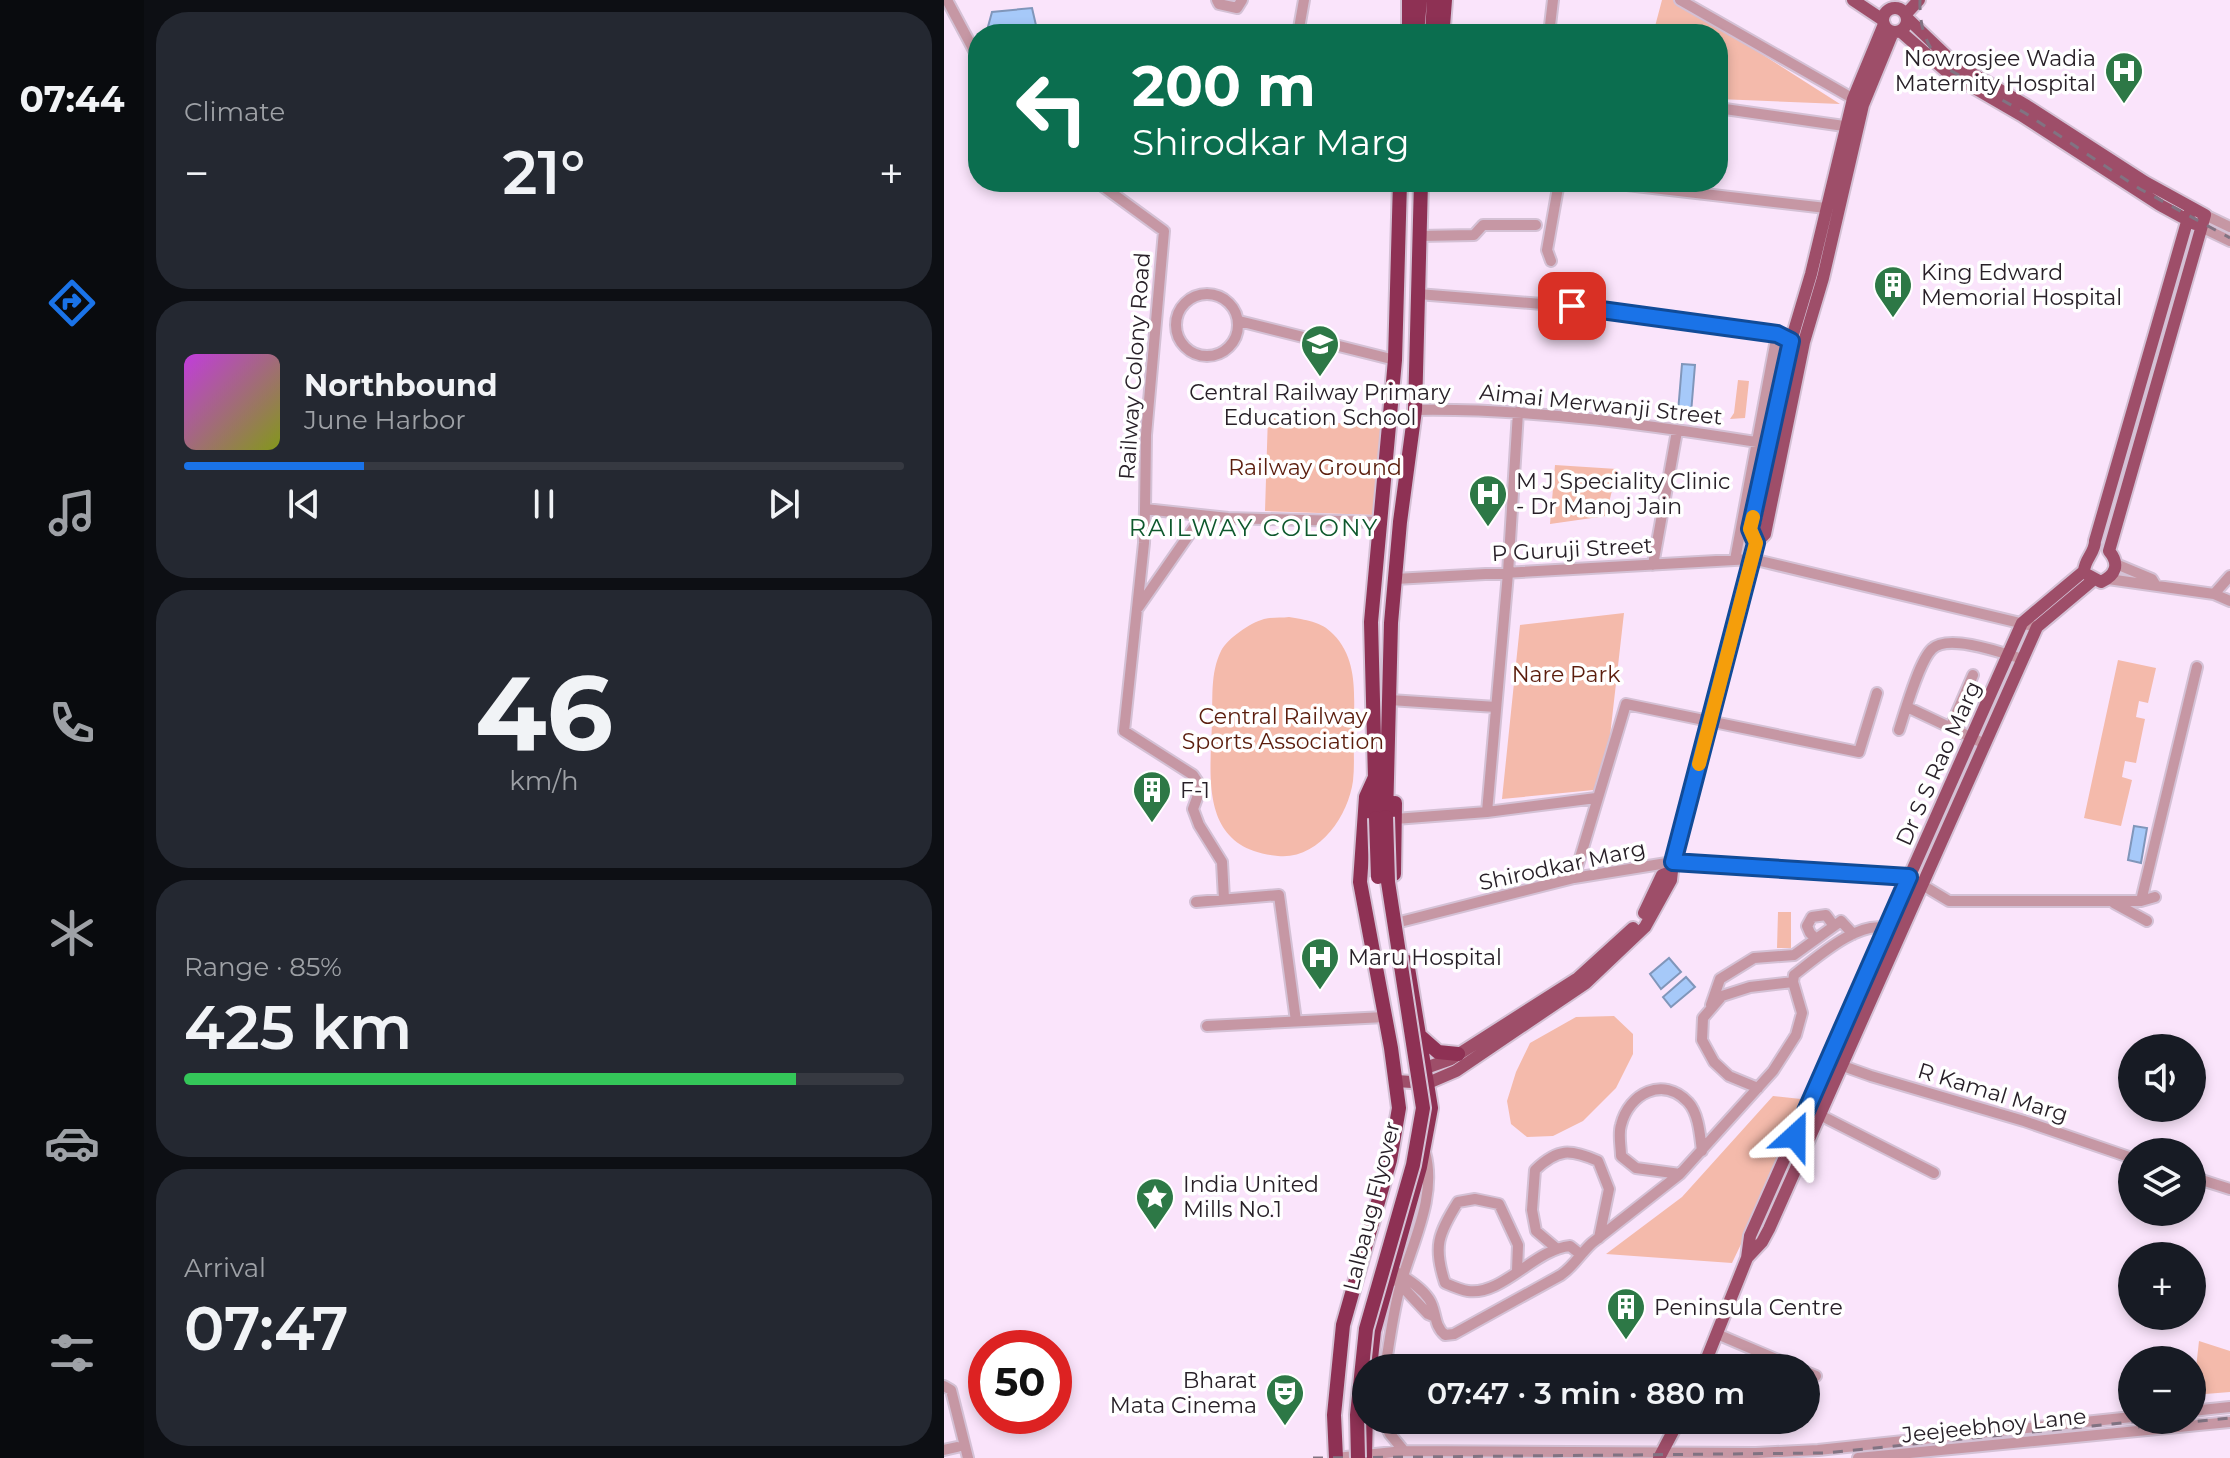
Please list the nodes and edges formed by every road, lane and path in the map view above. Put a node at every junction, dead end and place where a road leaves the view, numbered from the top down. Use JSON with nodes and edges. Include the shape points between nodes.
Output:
{"nodes":[{"id":1,"x":947,"y":0,"type":"edge"},
{"id":2,"x":1217,"y":0,"type":"edge"},
{"id":3,"x":1242,"y":0,"type":"edge"},
{"id":4,"x":1304,"y":0,"type":"edge"},
{"id":5,"x":1409,"y":0,"type":"edge"},
{"id":6,"x":1420,"y":0,"type":"edge"},
{"id":7,"x":1434,"y":0,"type":"edge"},
{"id":8,"x":1445,"y":0,"type":"edge"},
{"id":9,"x":1553,"y":0,"type":"edge"},
{"id":10,"x":1680,"y":0,"type":"edge"},
{"id":11,"x":1853,"y":0,"type":"edge"},
{"id":12,"x":1879,"y":0,"type":"edge"},
{"id":13,"x":1919,"y":0,"type":"edge"},
{"id":14,"x":1901,"y":10,"type":"edge"},
{"id":15,"x":1300,"y":24,"type":"edge"},
{"id":16,"x":1420,"y":24,"type":"edge"},
{"id":17,"x":1423,"y":24,"type":"edge"},
{"id":18,"x":1427,"y":24,"type":"edge"},
{"id":19,"x":1443,"y":24,"type":"edge"},
{"id":20,"x":1550,"y":24,"type":"edge"},
{"id":21,"x":1722,"y":24,"type":"edge"},
{"id":22,"x":1890,"y":27,"type":"junction"},
{"id":23,"x":1728,"y":28,"type":"edge"},
{"id":24,"x":968,"y":39,"type":"edge"},
{"id":25,"x":1950,"y":67,"type":"junction"},
{"id":26,"x":1858,"y":102,"type":"junction"},
{"id":27,"x":1728,"y":109,"type":"edge"},
{"id":28,"x":1852,"y":128,"type":"junction"},
{"id":29,"x":1839,"y":183,"type":"junction"},
{"id":30,"x":1111,"y":192,"type":"edge"},
{"id":31,"x":1400,"y":192,"type":"edge"},
{"id":32,"x":1421,"y":192,"type":"edge"},
{"id":33,"x":1557,"y":192,"type":"edge"},
{"id":34,"x":1694,"y":192,"type":"edge"},
{"id":35,"x":1826,"y":208,"type":"junction"},
{"id":36,"x":2190,"y":214,"type":"junction"},
{"id":37,"x":2203,"y":221,"type":"junction"},
{"id":38,"x":1536,"y":225,"type":"dead end"},
{"id":39,"x":2230,"y":227,"type":"edge"},
{"id":40,"x":1419,"y":236,"type":"junction"},
{"id":41,"x":2230,"y":241,"type":"edge"},
{"id":42,"x":1551,"y":261,"type":"dead end"},
{"id":43,"x":1817,"y":276,"type":"junction"},
{"id":44,"x":1418,"y":294,"type":"junction"},
{"id":45,"x":1156,"y":321,"type":"junction"},
{"id":46,"x":1239,"y":321,"type":"junction"},
{"id":47,"x":1178,"y":323,"type":"junction"},
{"id":48,"x":1777,"y":334,"type":"junction"},
{"id":49,"x":1798,"y":341,"type":"junction"},
{"id":50,"x":1395,"y":360,"type":"junction"},
{"id":51,"x":1415,"y":410,"type":"junction"},
{"id":52,"x":1518,"y":412,"type":"junction"},
{"id":53,"x":1677,"y":431,"type":"junction"},
{"id":54,"x":1762,"y":442,"type":"junction"},
{"id":55,"x":1782,"y":446,"type":"junction"},
{"id":56,"x":1145,"y":509,"type":"junction"},
{"id":57,"x":1202,"y":516,"type":"junction"},
{"id":58,"x":1379,"y":522,"type":"junction"},
{"id":59,"x":1756,"y":543,"type":"junction"},
{"id":60,"x":2095,"y":550,"type":"junction"},
{"id":61,"x":2109,"y":551,"type":"junction"},
{"id":62,"x":1752,"y":559,"type":"junction"},
{"id":63,"x":1735,"y":560,"type":"junction"},
{"id":64,"x":2116,"y":564,"type":"junction"},
{"id":65,"x":1653,"y":565,"type":"junction"},
{"id":66,"x":1508,"y":573,"type":"junction"},
{"id":67,"x":2088,"y":576,"type":"junction"},
{"id":68,"x":2230,"y":576,"type":"edge"},
{"id":69,"x":1395,"y":579,"type":"junction"},
{"id":70,"x":2108,"y":579,"type":"junction"},
{"id":71,"x":2155,"y":584,"type":"junction"},
{"id":72,"x":2214,"y":594,"type":"junction"},
{"id":73,"x":2230,"y":601,"type":"edge"},
{"id":74,"x":1137,"y":610,"type":"junction"},
{"id":75,"x":2022,"y":623,"type":"junction"},
{"id":76,"x":2037,"y":627,"type":"junction"},
{"id":77,"x":2007,"y":654,"type":"junction"},
{"id":78,"x":2022,"y":659,"type":"junction"},
{"id":79,"x":2197,"y":667,"type":"dead end"},
{"id":80,"x":1973,"y":675,"type":"dead end"},
{"id":81,"x":1877,"y":693,"type":"dead end"},
{"id":82,"x":1390,"y":700,"type":"junction"},
{"id":83,"x":1496,"y":707,"type":"junction"},
{"id":84,"x":1907,"y":707,"type":"junction"},
{"id":85,"x":1710,"y":721,"type":"junction"},
{"id":86,"x":1951,"y":726,"type":"junction"},
{"id":87,"x":1899,"y":730,"type":"dead end"},
{"id":88,"x":1972,"y":737,"type":"junction"},
{"id":89,"x":1985,"y":744,"type":"junction"},
{"id":90,"x":1381,"y":775,"type":"junction"},
{"id":91,"x":1596,"y":798,"type":"junction"},
{"id":92,"x":1487,"y":812,"type":"junction"},
{"id":93,"x":1386,"y":818,"type":"junction"},
{"id":94,"x":1672,"y":867,"type":"junction"},
{"id":95,"x":1909,"y":877,"type":"junction"},
{"id":96,"x":1574,"y":878,"type":"junction"},
{"id":97,"x":1924,"y":884,"type":"junction"},
{"id":98,"x":2155,"y":897,"type":"dead end"},
{"id":99,"x":1224,"y":899,"type":"junction"},
{"id":100,"x":2141,"y":901,"type":"junction"},
{"id":101,"x":1196,"y":902,"type":"dead end"},
{"id":102,"x":2113,"y":902,"type":"junction"},
{"id":103,"x":2147,"y":921,"type":"dead end"},
{"id":104,"x":1400,"y":922,"type":"junction"},
{"id":105,"x":1834,"y":926,"type":"junction"},
{"id":106,"x":1858,"y":932,"type":"junction"},
{"id":107,"x":1886,"y":934,"type":"junction"},
{"id":108,"x":1816,"y":939,"type":"junction"},
{"id":109,"x":1793,"y":982,"type":"junction"},
{"id":110,"x":1707,"y":1013,"type":"junction"},
{"id":111,"x":1385,"y":1017,"type":"junction"},
{"id":112,"x":1296,"y":1021,"type":"junction"},
{"id":113,"x":1207,"y":1026,"type":"dead end"},
{"id":114,"x":1421,"y":1037,"type":"junction"},
{"id":115,"x":1455,"y":1061,"type":"junction"},
{"id":116,"x":1835,"y":1063,"type":"junction"},
{"id":117,"x":1427,"y":1075,"type":"junction"},
{"id":118,"x":1396,"y":1081,"type":"junction"},
{"id":119,"x":1758,"y":1088,"type":"junction"},
{"id":120,"x":1820,"y":1115,"type":"junction"},
{"id":121,"x":1702,"y":1151,"type":"junction"},
{"id":122,"x":2118,"y":1153,"type":"edge"},
{"id":123,"x":1934,"y":1173,"type":"dead end"},
{"id":124,"x":1680,"y":1174,"type":"junction"},
{"id":125,"x":2206,"y":1181,"type":"edge"},
{"id":126,"x":2230,"y":1189,"type":"edge"},
{"id":127,"x":1598,"y":1239,"type":"junction"},
{"id":128,"x":1556,"y":1248,"type":"junction"},
{"id":129,"x":1580,"y":1254,"type":"junction"},
{"id":130,"x":1747,"y":1258,"type":"junction"},
{"id":131,"x":1517,"y":1271,"type":"junction"},
{"id":132,"x":1397,"y":1276,"type":"junction"},
{"id":133,"x":1717,"y":1334,"type":"junction"},
{"id":134,"x":1372,"y":1354,"type":"edge"},
{"id":135,"x":1387,"y":1354,"type":"edge"},
{"id":136,"x":1709,"y":1354,"type":"edge"},
{"id":137,"x":1764,"y":1354,"type":"edge"},
{"id":138,"x":944,"y":1386,"type":"edge"},
{"id":139,"x":2230,"y":1407,"type":"edge"},
{"id":140,"x":2206,"y":1410,"type":"edge"},
{"id":141,"x":2118,"y":1419,"type":"edge"},
{"id":142,"x":2230,"y":1422,"type":"edge"},
{"id":143,"x":2024,"y":1429,"type":"junction"},
{"id":144,"x":1363,"y":1434,"type":"edge"},
{"id":145,"x":1390,"y":1434,"type":"edge"},
{"id":146,"x":1671,"y":1434,"type":"edge"},
{"id":147,"x":2025,"y":1442,"type":"junction"},
{"id":148,"x":957,"y":1447,"type":"dead end"},
{"id":149,"x":944,"y":1450,"type":"edge"},
{"id":150,"x":1404,"y":1451,"type":"junction"},
{"id":151,"x":1425,"y":1454,"type":"edge"},
{"id":152,"x":1610,"y":1455,"type":"edge"},
{"id":153,"x":1660,"y":1455,"type":"edge"},
{"id":154,"x":1768,"y":1455,"type":"edge"},
{"id":155,"x":1360,"y":1457,"type":"edge"},
{"id":156,"x":968,"y":1458,"type":"edge"},
{"id":157,"x":1336,"y":1458,"type":"edge"},
{"id":158,"x":1858,"y":1458,"type":"edge"}],
"edges":[{"from":1,"to":24,"type":"street"},
{"from":2,"to":3,"type":"street","via":[[1237,8]]},
{"from":4,"to":15,"type":"street"},
{"from":5,"to":16,"type":"highway"},
{"from":6,"to":17,"type":"highway"},
{"from":7,"to":18,"type":"highway"},
{"from":8,"to":19,"type":"highway"},
{"from":9,"to":20,"type":"street"},
{"from":10,"to":21,"type":"street"},
{"from":11,"to":22,"type":"main road"},
{"from":12,"to":14,"type":"main road"},
{"from":13,"to":14,"type":"main road"},
{"from":14,"to":22,"type":"main road","via":[[1885,13]]},
{"from":14,"to":22,"type":"main road","via":[[1906,26]]},
{"from":14,"to":25,"type":"main road"},
{"from":22,"to":25,"type":"main road"},
{"from":22,"to":26,"type":"main road"},
{"from":23,"to":26,"type":"street"},
{"from":25,"to":36,"type":"main road"},
{"from":26,"to":28,"type":"main road"},
{"from":27,"to":28,"type":"street"},
{"from":28,"to":29,"type":"main road"},
{"from":29,"to":35,"type":"main road"},
{"from":29,"to":43,"type":"main road"},
{"from":30,"to":45,"type":"street","name":"Railway Colony Road","via":[[1164,231]]},
{"from":31,"to":50,"type":"highway"},
{"from":32,"to":40,"type":"highway"},
{"from":33,"to":42,"type":"street","via":[[1547,250]]},
{"from":34,"to":35,"type":"street"},
{"from":35,"to":43,"type":"main road"},
{"from":36,"to":37,"type":"main road"},
{"from":36,"to":60,"type":"main road"},
{"from":37,"to":39,"type":"street"},
{"from":37,"to":41,"type":"street"},
{"from":37,"to":61,"type":"main road"},
{"from":38,"to":40,"type":"street","via":[[1483,225],[1474,235]]},
{"from":40,"to":44,"type":"highway"},
{"from":43,"to":49,"type":"main road"},
{"from":44,"to":48,"type":"street","via":[[1603,309]]},
{"from":44,"to":51,"type":"highway"},
{"from":45,"to":47,"type":"street"},
{"from":45,"to":56,"type":"street","name":"Railway Colony Road"},
{"from":46,"to":47,"type":"street","via":[[1228,302],[1209,293],[1181,305]]},
{"from":46,"to":47,"type":"street","via":[[1235,340],[1209,357],[1181,345]]},
{"from":46,"to":50,"type":"street"},
{"from":48,"to":49,"type":"street"},
{"from":48,"to":54,"type":"street"},
{"from":49,"to":54,"type":"main road"},
{"from":49,"to":55,"type":"main road"},
{"from":50,"to":58,"type":"highway"},
{"from":51,"to":52,"type":"street","name":"Aimai Merwanji Street"},
{"from":51,"to":69,"type":"highway"},
{"from":52,"to":53,"type":"street","name":"Aimai Merwanji Street"},
{"from":52,"to":66,"type":"street"},
{"from":53,"to":54,"type":"street","name":"Aimai Merwanji Street"},
{"from":53,"to":65,"type":"street"},
{"from":54,"to":55,"type":"street","name":"Aimai Merwanji Street"},
{"from":54,"to":59,"type":"main road","via":[[1750,529]]},
{"from":54,"to":63,"type":"street"},
{"from":55,"to":59,"type":"main road","via":[[1765,534]]},
{"from":56,"to":57,"type":"street","name":"Railway Colony Road"},
{"from":56,"to":74,"type":"street"},
{"from":57,"to":58,"type":"street","name":"Railway Colony Road"},
{"from":57,"to":74,"type":"street"},
{"from":58,"to":90,"type":"highway","via":[[1371,622]]},
{"from":59,"to":62,"type":"main road"},
{"from":60,"to":61,"type":"main road"},
{"from":60,"to":67,"type":"main road","via":[[2085,562]]},
{"from":61,"to":64,"type":"main road"},
{"from":62,"to":63,"type":"street","name":"P Guruji Street"},
{"from":62,"to":75,"type":"street","name":"P Guruji Street"},
{"from":62,"to":85,"type":"main road"},
{"from":63,"to":65,"type":"street","name":"P Guruji Street"},
{"from":64,"to":70,"type":"main road"},
{"from":64,"to":71,"type":"street"},
{"from":65,"to":66,"type":"street","name":"P Guruji Street"},
{"from":66,"to":69,"type":"street","name":"P Guruji Street"},
{"from":66,"to":83,"type":"street"},
{"from":67,"to":70,"type":"main road","via":[[2101,582]]},
{"from":67,"to":75,"type":"main road","name":"Dr S S Rao Marg"},
{"from":67,"to":76,"type":"main road"},
{"from":68,"to":72,"type":"street"},
{"from":69,"to":82,"type":"highway"},
{"from":70,"to":71,"type":"street"},
{"from":71,"to":72,"type":"street"},
{"from":72,"to":73,"type":"street"},
{"from":74,"to":99,"type":"street","via":[[1124,731],[1193,775],[1201,787],[1193,809],[1222,862]]},
{"from":75,"to":76,"type":"street","name":"P Guruji Street"},
{"from":75,"to":77,"type":"main road","name":"Dr S S Rao Marg"},
{"from":76,"to":78,"type":"main road"},
{"from":77,"to":78,"type":"street"},
{"from":77,"to":84,"type":"street","via":[[1946,642],[1932,648]]},
{"from":77,"to":88,"type":"main road","name":"Dr S S Rao Marg"},
{"from":78,"to":89,"type":"main road"},
{"from":79,"to":100,"type":"street"},
{"from":80,"to":86,"type":"street"},
{"from":81,"to":85,"type":"street","via":[[1859,752]]},
{"from":82,"to":83,"type":"street"},
{"from":82,"to":90,"type":"highway"},
{"from":83,"to":92,"type":"street"},
{"from":84,"to":86,"type":"street"},
{"from":84,"to":87,"type":"street"},
{"from":85,"to":91,"type":"street","via":[[1626,704]]},
{"from":85,"to":94,"type":"main road"},
{"from":86,"to":88,"type":"street"},
{"from":88,"to":89,"type":"street"},
{"from":88,"to":95,"type":"main road","name":"Dr S S Rao Marg"},
{"from":89,"to":97,"type":"main road"},
{"from":90,"to":93,"type":"highway","name":"Lalbaug Flyover"},
{"from":90,"to":111,"type":"highway","via":[[1366,797],[1360,882]]},
{"from":91,"to":92,"type":"street"},
{"from":91,"to":96,"type":"street"},
{"from":92,"to":93,"type":"street"},
{"from":93,"to":104,"type":"highway"},
{"from":93,"to":155,"type":"highway","name":"Lalbaug Flyover","bridge":true,"via":[[1378,884],[1418,1110],[1408,1165],[1361,1329],[1352,1417]]},
{"from":94,"to":95,"type":"street","name":"Shirodkar Marg"},
{"from":94,"to":96,"type":"street","name":"Shirodkar Marg"},
{"from":94,"to":115,"type":"main road","via":[[1662,875],[1640,921],[1608,956]]},
{"from":95,"to":97,"type":"street","name":"Shirodkar Marg"},
{"from":95,"to":107,"type":"main road","name":"Dr S S Rao Marg"},
{"from":96,"to":104,"type":"street","name":"Shirodkar Marg"},
{"from":97,"to":102,"type":"street","name":"Shirodkar Marg","via":[[1949,901]]},
{"from":97,"to":116,"type":"main road"},
{"from":98,"to":100,"type":"street","name":"Shirodkar Marg"},
{"from":99,"to":101,"type":"street"},
{"from":99,"to":112,"type":"street","via":[[1279,895]]},
{"from":100,"to":102,"type":"street","name":"Shirodkar Marg"},
{"from":102,"to":103,"type":"street"},
{"from":104,"to":114,"type":"highway"},
{"from":105,"to":106,"type":"street","via":[[1841,921]]},
{"from":105,"to":108,"type":"street"},
{"from":105,"to":108,"type":"street","via":[[1826,915],[1812,917],[1807,926]]},
{"from":106,"to":107,"type":"street"},
{"from":106,"to":109,"type":"street","via":[[1794,975]]},
{"from":107,"to":116,"type":"main road","name":"Dr S S Rao Marg"},
{"from":108,"to":110,"type":"street","via":[[1794,955],[1754,958],[1720,979]]},
{"from":109,"to":110,"type":"street","via":[[1722,996]]},
{"from":109,"to":119,"type":"street","via":[[1802,1013],[1796,1035]]},
{"from":110,"to":119,"type":"street","via":[[1702,1040],[1714,1062],[1729,1076]]},
{"from":111,"to":112,"type":"street"},
{"from":111,"to":118,"type":"highway"},
{"from":112,"to":113,"type":"street"},
{"from":114,"to":115,"type":"highway"},
{"from":114,"to":117,"type":"highway"},
{"from":115,"to":117,"type":"main road"},
{"from":116,"to":120,"type":"main road"},
{"from":116,"to":122,"type":"street","name":"R Kamal Marg"},
{"from":116,"to":130,"type":"main road","name":"Dr S S Rao Marg","via":[[1750,1236]]},
{"from":117,"to":118,"type":"main road"},
{"from":117,"to":132,"type":"highway","via":[[1431,1108]]},
{"from":118,"to":157,"type":"highway","via":[[1399,1108],[1390,1160],[1343,1325],[1334,1415]]},
{"from":119,"to":121,"type":"street"},
{"from":120,"to":123,"type":"street"},
{"from":120,"to":130,"type":"main road","via":[[1769,1229]]},
{"from":121,"to":124,"type":"street"},
{"from":121,"to":124,"type":"street","via":[[1690,1104],[1671,1089],[1653,1088],[1634,1101],[1620,1125],[1621,1156],[1636,1168]]},
{"from":124,"to":127,"type":"street"},
{"from":125,"to":126,"type":"street"},
{"from":127,"to":128,"type":"street","via":[[1609,1189],[1598,1161],[1576,1152],[1550,1156],[1535,1170],[1532,1210],[1536,1231]]},
{"from":127,"to":129,"type":"street"},
{"from":128,"to":129,"type":"street","via":[[1570,1246]]},
{"from":128,"to":131,"type":"street"},
{"from":129,"to":132,"type":"street","via":[[1561,1275],[1454,1334],[1438,1329],[1428,1297]]},
{"from":130,"to":133,"type":"main road"},
{"from":131,"to":131,"type":"street","via":[[1490,1288],[1470,1292],[1445,1283],[1436,1259],[1442,1227],[1458,1202],[1499,1204],[1518,1245]]},
{"from":132,"to":134,"type":"highway","via":[[1374,1331]]},
{"from":132,"to":135,"type":"street"},
{"from":133,"to":136,"type":"main road"},
{"from":133,"to":137,"type":"street"},
{"from":138,"to":156,"type":"street","via":[[951,1390]]},
{"from":139,"to":140,"type":"street"},
{"from":141,"to":143,"type":"street"},
{"from":142,"to":147,"type":"street","name":"Jeejeebhoy Lane"},
{"from":143,"to":147,"type":"street"},
{"from":143,"to":154,"type":"street"},
{"from":144,"to":155,"type":"highway"},
{"from":145,"to":150,"type":"street"},
{"from":146,"to":153,"type":"main road"},
{"from":147,"to":158,"type":"street","name":"Jeejeebhoy Lane"},
{"from":148,"to":149,"type":"street"},
{"from":150,"to":151,"type":"street"},
{"from":150,"to":155,"type":"street"},
{"from":151,"to":152,"type":"street"},
{"from":152,"to":153,"type":"street"},
{"from":153,"to":154,"type":"street"},
{"from":155,"to":157,"type":"street"}]}
